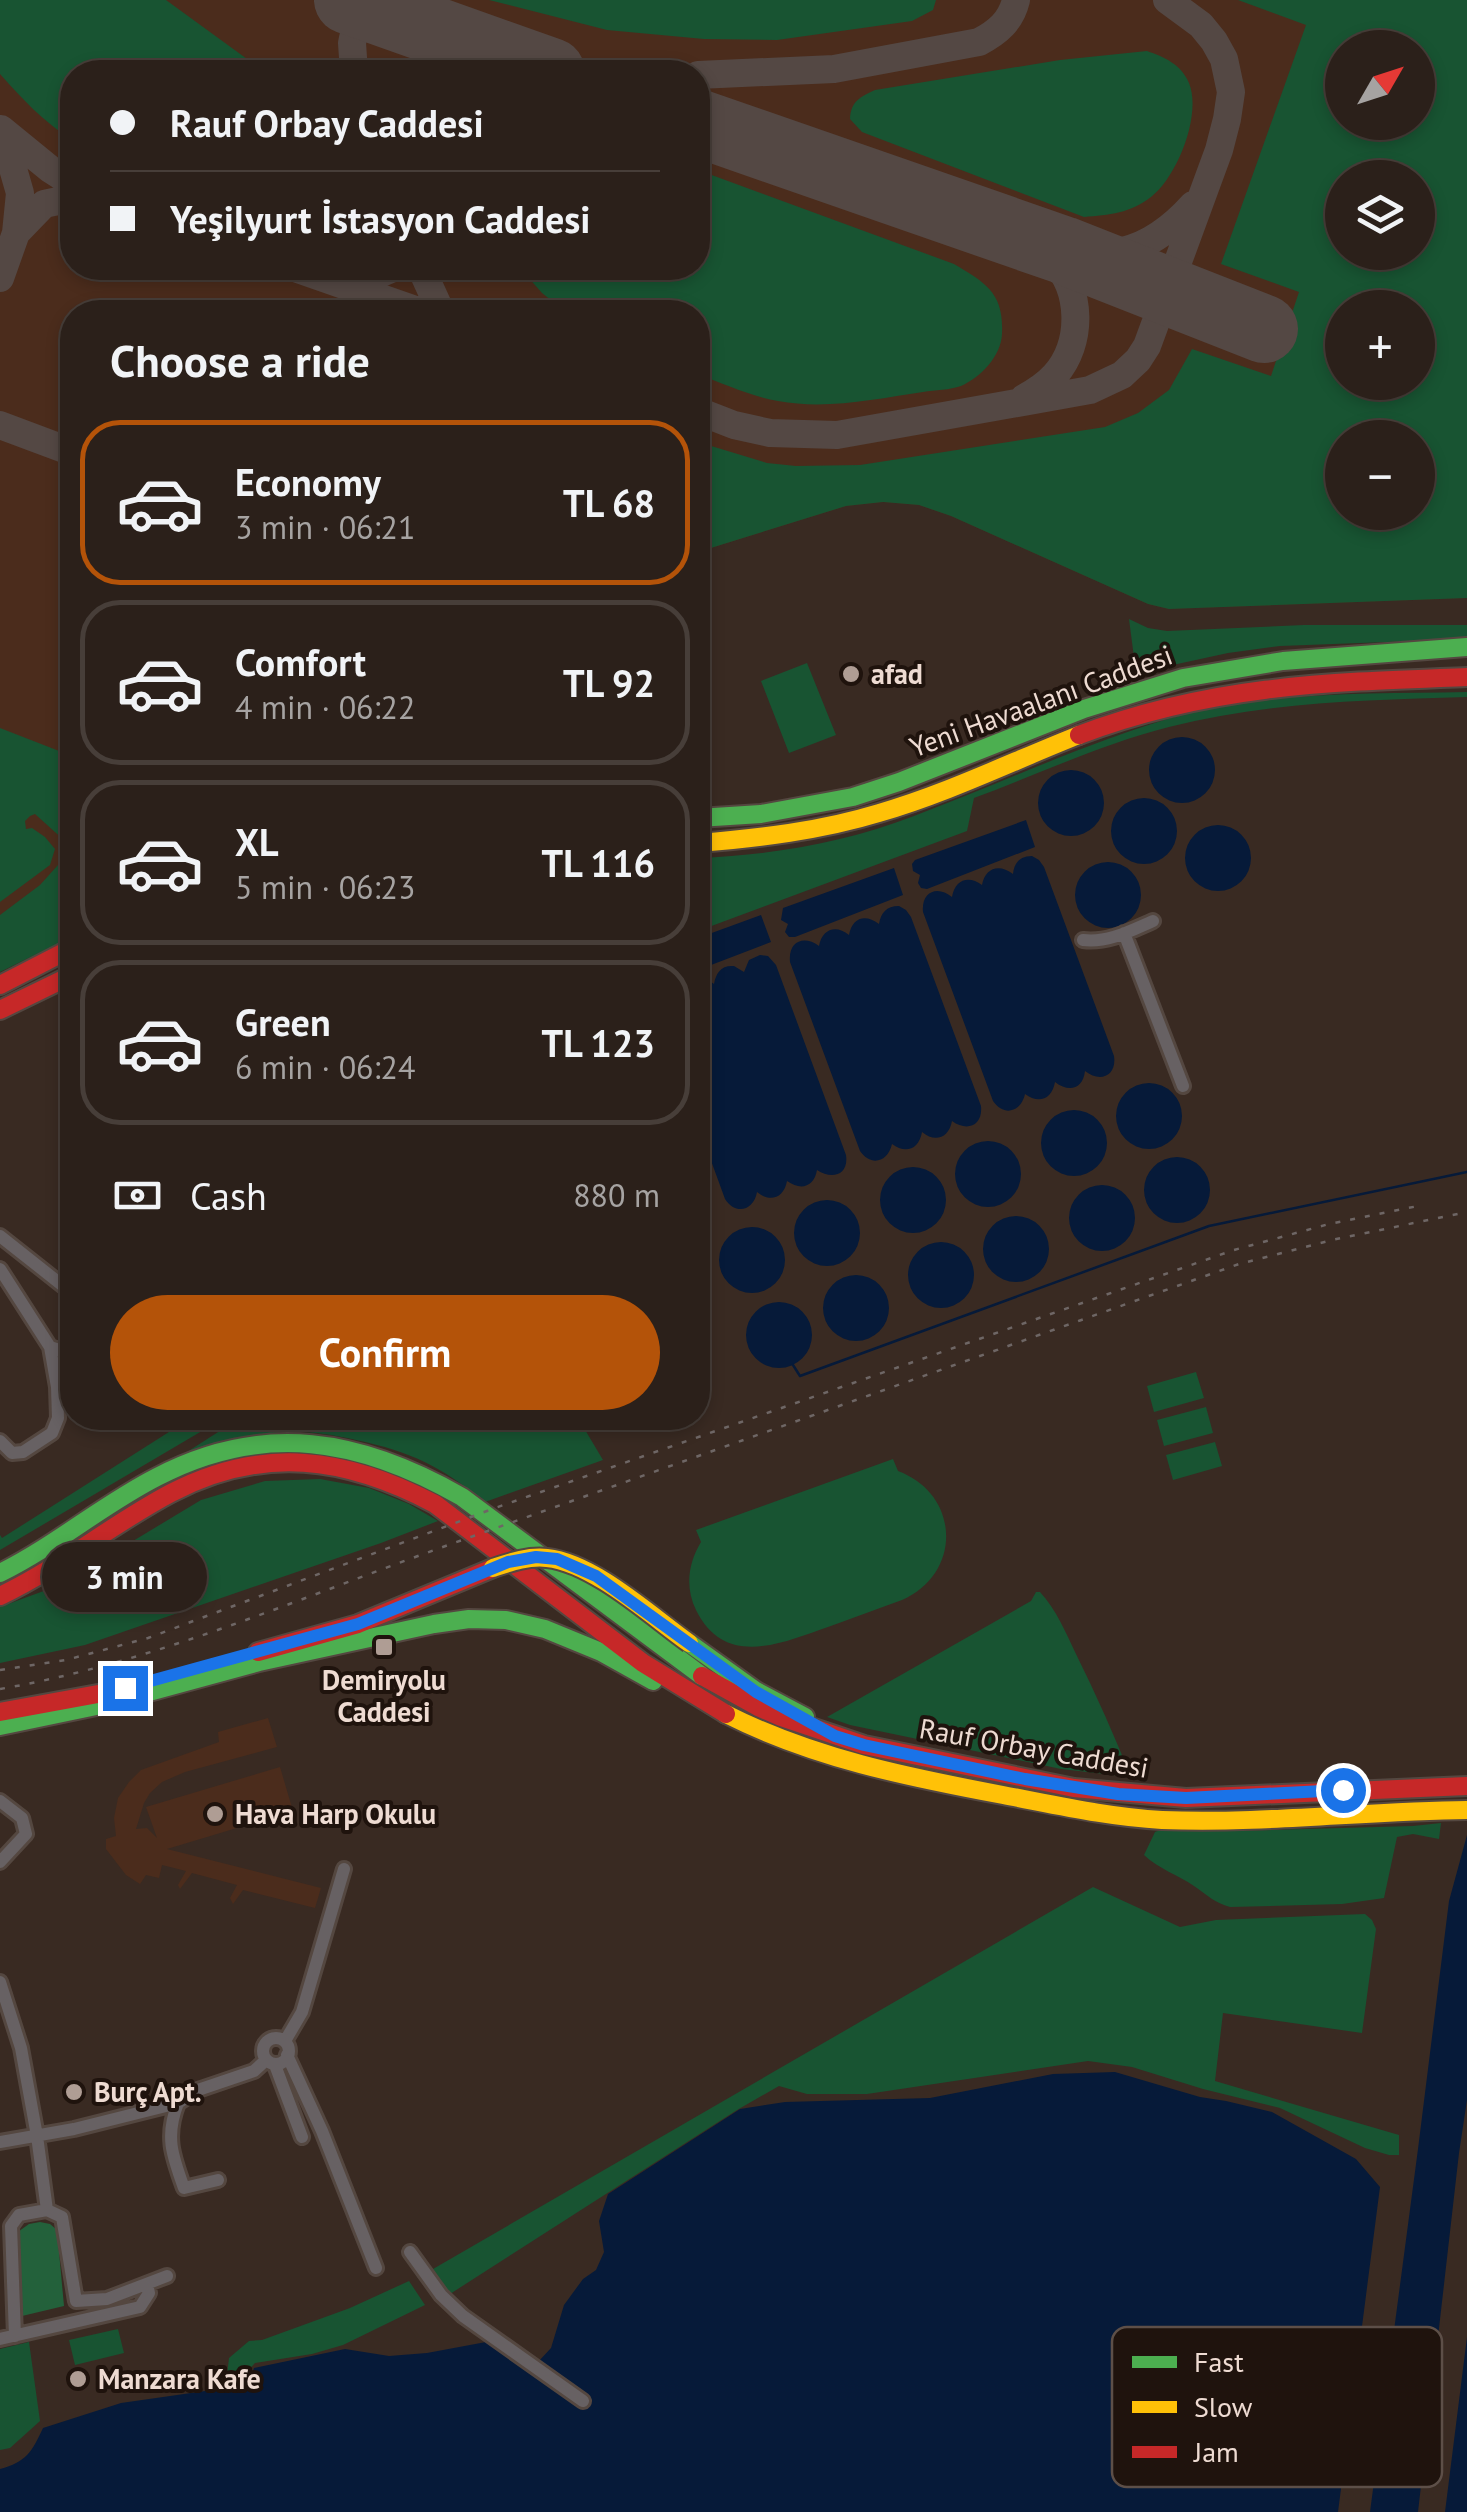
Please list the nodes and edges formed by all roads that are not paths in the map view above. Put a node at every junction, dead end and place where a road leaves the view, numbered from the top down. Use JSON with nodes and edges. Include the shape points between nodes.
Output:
{"nodes":[{"id":1,"x":1467,"y":647,"type":"edge"},
{"id":2,"x":1467,"y":678,"type":"edge"},
{"id":3,"x":768,"y":813,"type":"junction"},
{"id":4,"x":710,"y":817,"type":"edge"},
{"id":5,"x":770,"y":837,"type":"junction"},
{"id":6,"x":710,"y":842,"type":"edge"},
{"id":7,"x":1153,"y":920,"type":"dead end"},
{"id":8,"x":1124,"y":933,"type":"junction"},
{"id":9,"x":1082,"y":940,"type":"dead end"},
{"id":10,"x":60,"y":954,"type":"edge"},
{"id":11,"x":60,"y":980,"type":"edge"},
{"id":12,"x":0,"y":984,"type":"edge"},
{"id":13,"x":1,"y":1006,"type":"edge"},
{"id":14,"x":1184,"y":1086,"type":"dead end"},
{"id":15,"x":0,"y":1236,"type":"edge"},
{"id":16,"x":0,"y":1269,"type":"edge"},
{"id":17,"x":60,"y":1275,"type":"edge"},
{"id":18,"x":50,"y":1347,"type":"junction"},
{"id":19,"x":60,"y":1350,"type":"edge"},
{"id":20,"x":1,"y":1445,"type":"edge"},
{"id":21,"x":0,"y":1573,"type":"edge"},
{"id":22,"x":0,"y":1596,"type":"edge"},
{"id":23,"x":700,"y":1700,"type":"junction"},
{"id":24,"x":0,"y":1712,"type":"edge"},
{"id":25,"x":0,"y":1726,"type":"edge"},
{"id":26,"x":835,"y":1736,"type":"junction"},
{"id":27,"x":1463,"y":1786,"type":"edge"},
{"id":28,"x":0,"y":1800,"type":"edge"},
{"id":29,"x":1467,"y":1810,"type":"edge"},
{"id":30,"x":0,"y":1862,"type":"edge"},
{"id":31,"x":344,"y":1869,"type":"dead end"},
{"id":32,"x":0,"y":1982,"type":"edge"},
{"id":33,"x":286,"y":2048,"type":"junction"},
{"id":34,"x":271,"y":2062,"type":"junction"},
{"id":35,"x":178,"y":2103,"type":"junction"},
{"id":36,"x":38,"y":2136,"type":"junction"},
{"id":37,"x":302,"y":2137,"type":"dead end"},
{"id":38,"x":0,"y":2142,"type":"edge"},
{"id":39,"x":218,"y":2180,"type":"dead end"},
{"id":40,"x":48,"y":2210,"type":"junction"},
{"id":41,"x":410,"y":2252,"type":"dead end"},
{"id":42,"x":376,"y":2268,"type":"dead end"},
{"id":43,"x":167,"y":2276,"type":"dead end"},
{"id":44,"x":147,"y":2284,"type":"junction"},
{"id":45,"x":15,"y":2336,"type":"junction"},
{"id":46,"x":0,"y":2339,"type":"edge"},
{"id":47,"x":583,"y":2400,"type":"dead end"}],
"edges":[{"from":1,"to":3,"type":"main road","name":"Yeni Havaalanı Caddesi","via":[[1283,661],[1183,678],[1084,709],[900,782]]},
{"from":2,"to":5,"type":"main road","name":"Yeni Havaalanı Caddesi","via":[[1244,690],[1164,707],[899,807]]},
{"from":3,"to":4,"type":"main road","name":"Yeni Havaalanı Caddesi"},
{"from":3,"to":5,"type":"main road"},
{"from":5,"to":6,"type":"main road","name":"Yeni Havaalanı Caddesi"},
{"from":7,"to":8,"type":"street"},
{"from":8,"to":9,"type":"street"},
{"from":8,"to":14,"type":"street"},
{"from":10,"to":12,"type":"main road"},
{"from":11,"to":13,"type":"main road"},
{"from":15,"to":17,"type":"street"},
{"from":16,"to":18,"type":"street"},
{"from":18,"to":19,"type":"street"},
{"from":18,"to":20,"type":"street","via":[[56,1426],[23,1452]]},
{"from":21,"to":26,"type":"main road","via":[[184,1464],[259,1444],[349,1448],[396,1461],[446,1486],[698,1674],[758,1707]]},
{"from":22,"to":23,"type":"main road","via":[[188,1484],[237,1468],[292,1461],[354,1468],[436,1504]]},
{"from":23,"to":25,"type":"main road","via":[[535,1625],[463,1619]]},
{"from":23,"to":29,"type":"main road","name":"Rauf Orbay Caddesi","via":[[775,1738],[847,1762],[1116,1816],[1186,1820]]},
{"from":24,"to":26,"type":"main road","bridge":true,"via":[[125,1688],[358,1624],[508,1562],[536,1557],[569,1562],[596,1576],[756,1692]]},
{"from":26,"to":27,"type":"main road","name":"Rauf Orbay Caddesi","via":[[1025,1779],[1156,1797]]},
{"from":28,"to":30,"type":"street","via":[[22,1818],[26,1834]]},
{"from":31,"to":33,"type":"street"},
{"from":32,"to":36,"type":"street"},
{"from":33,"to":34,"type":"street","via":[[285,2060]]},
{"from":33,"to":34,"type":"street","via":[[276,2037],[266,2041],[262,2050]]},
{"from":33,"to":42,"type":"street"},
{"from":34,"to":35,"type":"street"},
{"from":34,"to":37,"type":"street"},
{"from":35,"to":36,"type":"street"},
{"from":35,"to":39,"type":"street","via":[[170,2125],[184,2188]]},
{"from":36,"to":38,"type":"street"},
{"from":36,"to":40,"type":"street"},
{"from":40,"to":44,"type":"street","via":[[62,2217],[76,2301]]},
{"from":40,"to":45,"type":"street","via":[[19,2215],[11,2226]]},
{"from":41,"to":47,"type":"street","via":[[463,2316]]},
{"from":43,"to":44,"type":"street"},
{"from":44,"to":45,"type":"street","via":[[140,2307]]},
{"from":45,"to":46,"type":"street"}]}
